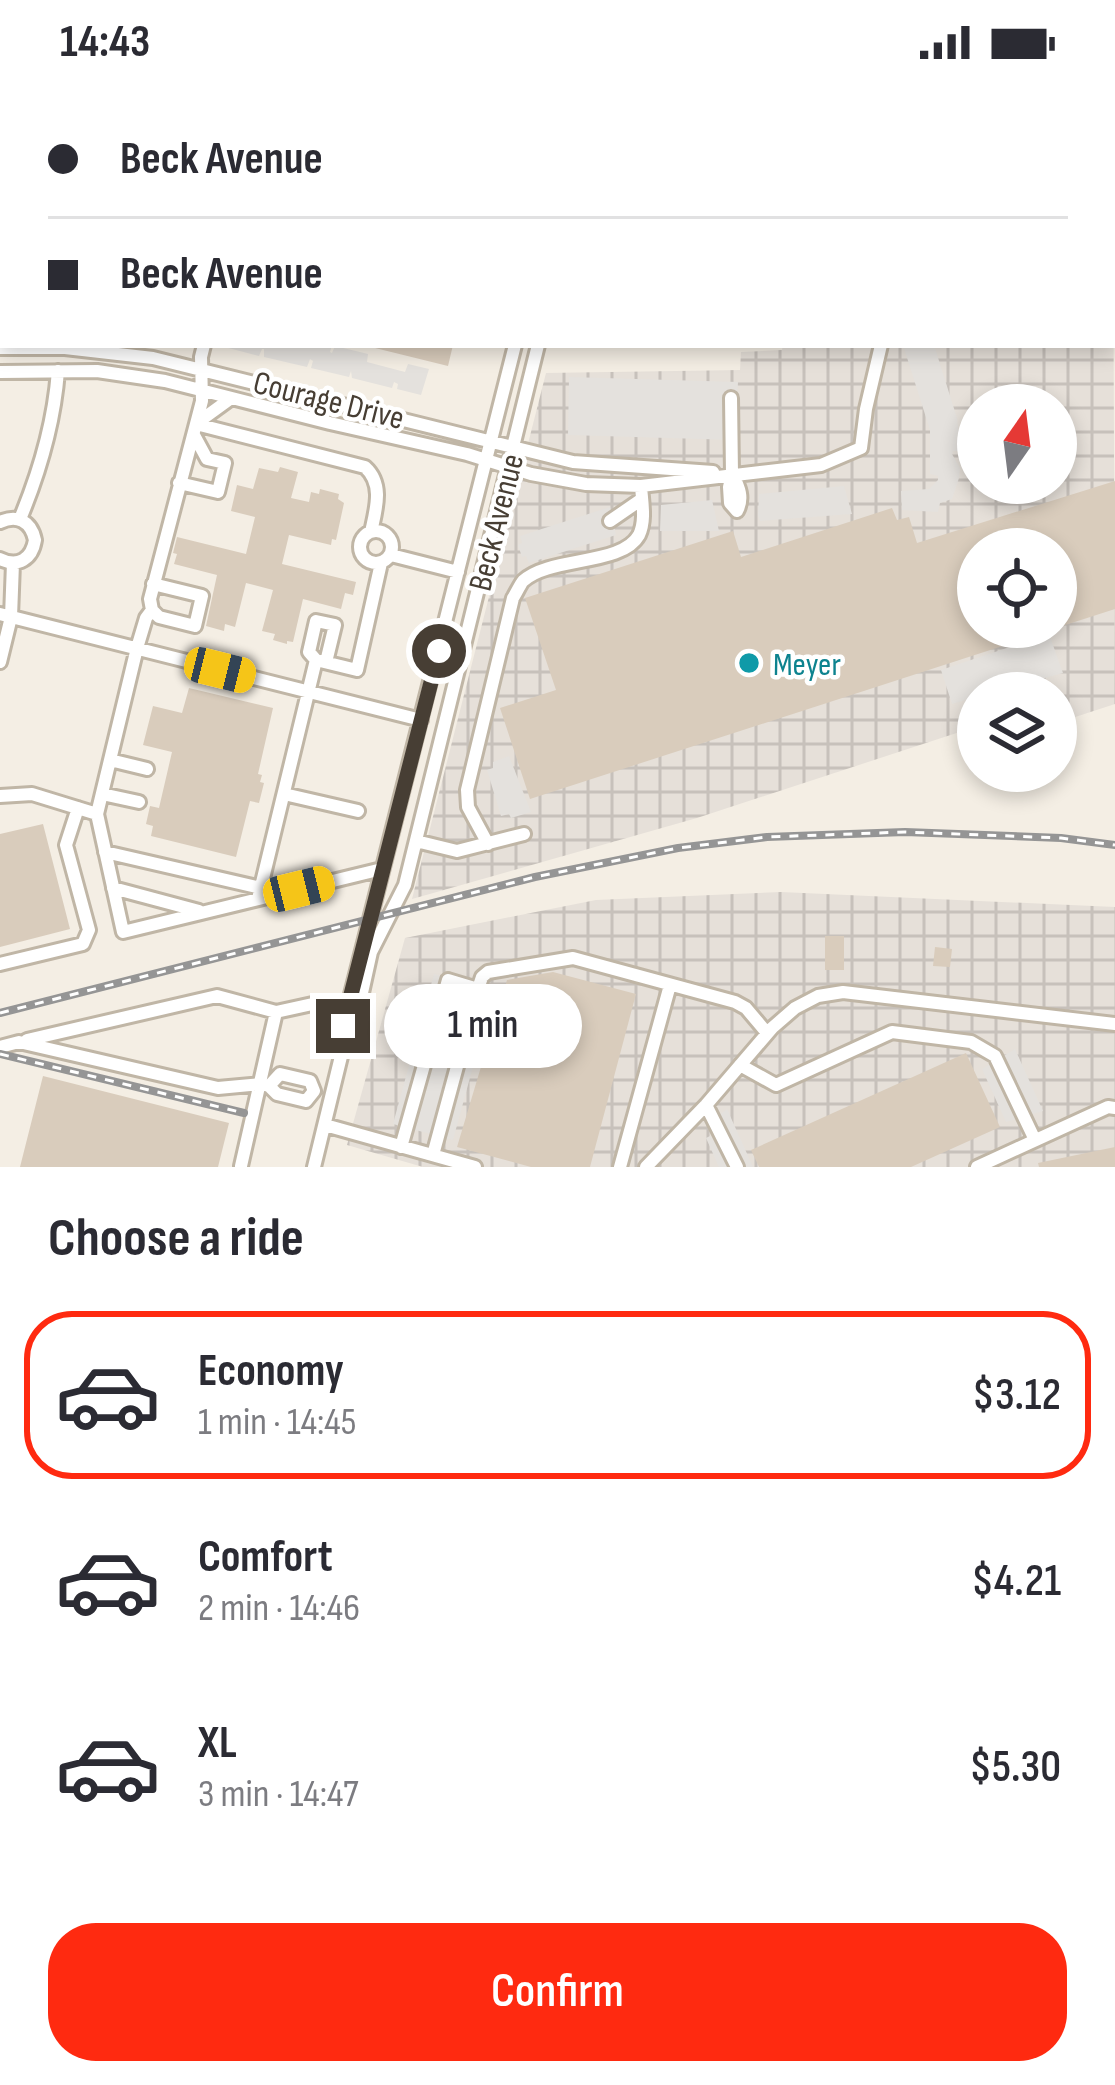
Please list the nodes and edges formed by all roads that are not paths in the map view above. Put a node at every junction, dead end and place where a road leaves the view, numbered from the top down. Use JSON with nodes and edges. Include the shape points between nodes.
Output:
{"nodes":[{"id":1,"x":54,"y":348,"type":"edge"},
{"id":2,"x":204,"y":348,"type":"edge"},
{"id":3,"x":514,"y":348,"type":"edge"},
{"id":4,"x":537,"y":348,"type":"edge"},
{"id":5,"x":880,"y":348,"type":"edge"},
{"id":6,"x":157,"y":352,"type":"edge"},
{"id":7,"x":201,"y":368,"type":"junction"},
{"id":8,"x":0,"y":371,"type":"edge"},
{"id":9,"x":58,"y":371,"type":"junction"},
{"id":10,"x":202,"y":390,"type":"junction"},
{"id":11,"x":731,"y":398,"type":"dead end"},
{"id":12,"x":230,"y":399,"type":"junction"},
{"id":13,"x":195,"y":429,"type":"junction"},
{"id":14,"x":491,"y":440,"type":"junction"},
{"id":15,"x":513,"y":447,"type":"junction"},
{"id":16,"x":486,"y":460,"type":"junction"},
{"id":17,"x":508,"y":467,"type":"junction"},
{"id":18,"x":732,"y":474,"type":"junction"},
{"id":19,"x":179,"y":483,"type":"junction"},
{"id":20,"x":641,"y":493,"type":"junction"},
{"id":21,"x":20,"y":519,"type":"junction"},
{"id":22,"x":644,"y":519,"type":"junction"},
{"id":23,"x":0,"y":522,"type":"edge"},
{"id":24,"x":371,"y":532,"type":"junction"},
{"id":25,"x":386,"y":559,"type":"junction"},
{"id":26,"x":7,"y":561,"type":"edge"},
{"id":27,"x":458,"y":572,"type":"junction"},
{"id":28,"x":154,"y":584,"type":"junction"},
{"id":29,"x":152,"y":610,"type":"junction"},
{"id":30,"x":6,"y":616,"type":"edge"},
{"id":31,"x":137,"y":648,"type":"junction"},
{"id":32,"x":0,"y":662,"type":"edge"},
{"id":33,"x":310,"y":692,"type":"junction"},
{"id":34,"x":421,"y":720,"type":"junction"},
{"id":35,"x":110,"y":760,"type":"junction"},
{"id":36,"x":147,"y":769,"type":"dead end"},
{"id":37,"x":102,"y":794,"type":"junction"},
{"id":38,"x":284,"y":794,"type":"junction"},
{"id":39,"x":0,"y":796,"type":"edge"},
{"id":40,"x":139,"y":802,"type":"dead end"},
{"id":41,"x":79,"y":808,"type":"junction"},
{"id":42,"x":358,"y":811,"type":"dead end"},
{"id":43,"x":97,"y":814,"type":"junction"},
{"id":44,"x":524,"y":834,"type":"dead end"},
{"id":45,"x":416,"y":841,"type":"junction"},
{"id":46,"x":488,"y":844,"type":"junction"},
{"id":47,"x":105,"y":852,"type":"junction"},
{"id":48,"x":382,"y":869,"type":"junction"},
{"id":49,"x":113,"y":888,"type":"junction"},
{"id":50,"x":259,"y":894,"type":"junction"},
{"id":51,"x":205,"y":912,"type":"junction"},
{"id":52,"x":0,"y":964,"type":"edge"},
{"id":53,"x":670,"y":985,"type":"junction"},
{"id":54,"x":478,"y":989,"type":"junction"},
{"id":55,"x":317,"y":1003,"type":"dead end"},
{"id":56,"x":276,"y":1012,"type":"junction"},
{"id":57,"x":1115,"y":1024,"type":"edge"},
{"id":58,"x":767,"y":1033,"type":"junction"},
{"id":59,"x":345,"y":1040,"type":"junction"},
{"id":60,"x":20,"y":1042,"type":"junction"},
{"id":61,"x":0,"y":1047,"type":"edge"},
{"id":62,"x":740,"y":1065,"type":"junction"},
{"id":63,"x":265,"y":1085,"type":"junction"},
{"id":64,"x":332,"y":1095,"type":"junction"},
{"id":65,"x":706,"y":1105,"type":"junction"},
{"id":66,"x":1115,"y":1108,"type":"edge"},
{"id":67,"x":325,"y":1125,"type":"junction"},
{"id":68,"x":1035,"y":1141,"type":"junction"},
{"id":69,"x":401,"y":1147,"type":"junction"},
{"id":70,"x":433,"y":1155,"type":"junction"},
{"id":71,"x":1002,"y":1162,"type":"edge"},
{"id":72,"x":241,"y":1166,"type":"edge"},
{"id":73,"x":314,"y":1167,"type":"edge"},
{"id":74,"x":475,"y":1167,"type":"edge"},
{"id":75,"x":620,"y":1167,"type":"edge"},
{"id":76,"x":646,"y":1167,"type":"edge"},
{"id":77,"x":737,"y":1167,"type":"edge"},
{"id":78,"x":977,"y":1167,"type":"edge"}],
"edges":[{"from":1,"to":6,"type":"street","name":"Courage Drive"},
{"from":2,"to":7,"type":"street"},
{"from":3,"to":14,"type":"street","name":"Beck Avenue"},
{"from":4,"to":15,"type":"street","name":"Beck Avenue"},
{"from":5,"to":18,"type":"street","via":[[861,448],[821,465]]},
{"from":6,"to":7,"type":"street","name":"Courage Drive"},
{"from":7,"to":10,"type":"street"},
{"from":7,"to":14,"type":"street","name":"Courage Drive"},
{"from":8,"to":9,"type":"street","name":"Courage Drive"},
{"from":9,"to":10,"type":"street","name":"Courage Drive"},
{"from":9,"to":21,"type":"street","via":[[40,470]]},
{"from":10,"to":12,"type":"street","name":"Courage Drive"},
{"from":10,"to":13,"type":"street"},
{"from":11,"to":18,"type":"street"},
{"from":12,"to":13,"type":"street"},
{"from":12,"to":16,"type":"street","name":"Courage Drive"},
{"from":13,"to":19,"type":"street"},
{"from":13,"to":19,"type":"street","via":[[207,459],[224,463],[218,492]]},
{"from":13,"to":24,"type":"street","via":[[365,467],[378,491]]},
{"from":14,"to":15,"type":"street","name":"Courage Drive"},
{"from":14,"to":16,"type":"street","name":"Beck Avenue"},
{"from":15,"to":17,"type":"street","name":"Beck Avenue"},
{"from":15,"to":18,"type":"street","name":"Courage Drive","via":[[573,461]]},
{"from":16,"to":17,"type":"street","name":"Courage Drive"},
{"from":16,"to":27,"type":"street","name":"Beck Avenue"},
{"from":17,"to":20,"type":"street","name":"Courage Drive"},
{"from":17,"to":45,"type":"street","name":"Beck Avenue"},
{"from":18,"to":20,"type":"street","name":"Courage Drive"},
{"from":19,"to":28,"type":"street"},
{"from":20,"to":22,"type":"street"},
{"from":20,"to":22,"type":"street","via":[[610,521]]},
{"from":21,"to":23,"type":"street"},
{"from":21,"to":26,"type":"street","via":[[35,540],[29,556]]},
{"from":22,"to":46,"type":"street","via":[[623,550],[538,574],[513,598],[466,790]]},
{"from":24,"to":25,"type":"street","via":[[391,539]]},
{"from":24,"to":25,"type":"street","via":[[361,552],[371,563]]},
{"from":25,"to":27,"type":"street"},
{"from":25,"to":33,"type":"street","via":[[357,670],[321,661]]},
{"from":26,"to":30,"type":"street"},
{"from":27,"to":34,"type":"street","name":"Beck Avenue"},
{"from":28,"to":29,"type":"street"},
{"from":28,"to":29,"type":"street","via":[[202,596],[195,626]]},
{"from":29,"to":31,"type":"street"},
{"from":30,"to":31,"type":"street"},
{"from":30,"to":32,"type":"street"},
{"from":31,"to":33,"type":"street"},
{"from":31,"to":35,"type":"street"},
{"from":33,"to":34,"type":"street"},
{"from":33,"to":38,"type":"street"},
{"from":34,"to":48,"type":"street","name":"Beck Avenue"},
{"from":35,"to":36,"type":"street"},
{"from":35,"to":37,"type":"street"},
{"from":37,"to":40,"type":"street"},
{"from":37,"to":43,"type":"street"},
{"from":38,"to":42,"type":"street"},
{"from":38,"to":50,"type":"street"},
{"from":39,"to":41,"type":"street","via":[[32,794]]},
{"from":41,"to":43,"type":"street"},
{"from":41,"to":52,"type":"street","via":[[66,845],[89,930],[83,944]]},
{"from":43,"to":47,"type":"street"},
{"from":44,"to":46,"type":"street"},
{"from":45,"to":46,"type":"street","via":[[457,851]]},
{"from":45,"to":59,"type":"street","name":"Beck Avenue"},
{"from":47,"to":49,"type":"street"},
{"from":47,"to":50,"type":"street"},
{"from":48,"to":50,"type":"street"},
{"from":48,"to":59,"type":"street","name":"Beck Avenue"},
{"from":49,"to":51,"type":"street"},
{"from":49,"to":51,"type":"street","via":[[123,932]]},
{"from":50,"to":51,"type":"street"},
{"from":53,"to":54,"type":"street","via":[[573,958],[488,972]]},
{"from":53,"to":58,"type":"street","via":[[735,1002]]},
{"from":53,"to":75,"type":"street"},
{"from":54,"to":69,"type":"street","via":[[448,980]]},
{"from":54,"to":70,"type":"street"},
{"from":55,"to":56,"type":"street"},
{"from":56,"to":60,"type":"street","via":[[217,996]]},
{"from":56,"to":63,"type":"street"},
{"from":57,"to":58,"type":"street","via":[[844,992],[795,1008]]},
{"from":58,"to":62,"type":"street"},
{"from":59,"to":64,"type":"street","name":"Beck Avenue"},
{"from":60,"to":61,"type":"street"},
{"from":60,"to":63,"type":"street","via":[[218,1088]]},
{"from":62,"to":65,"type":"street"},
{"from":62,"to":68,"type":"street","via":[[776,1085],[892,1032],[971,1042],[995,1056]]},
{"from":63,"to":64,"type":"street","via":[[306,1101],[314,1091]]},
{"from":63,"to":72,"type":"street"},
{"from":64,"to":67,"type":"street","name":"Beck Avenue"},
{"from":65,"to":76,"type":"street"},
{"from":65,"to":77,"type":"street"},
{"from":66,"to":68,"type":"street"},
{"from":67,"to":69,"type":"street"},
{"from":67,"to":73,"type":"street","name":"Beck Avenue"},
{"from":68,"to":71,"type":"street"},
{"from":69,"to":70,"type":"street"},
{"from":70,"to":74,"type":"street"},
{"from":71,"to":78,"type":"street"}]}
